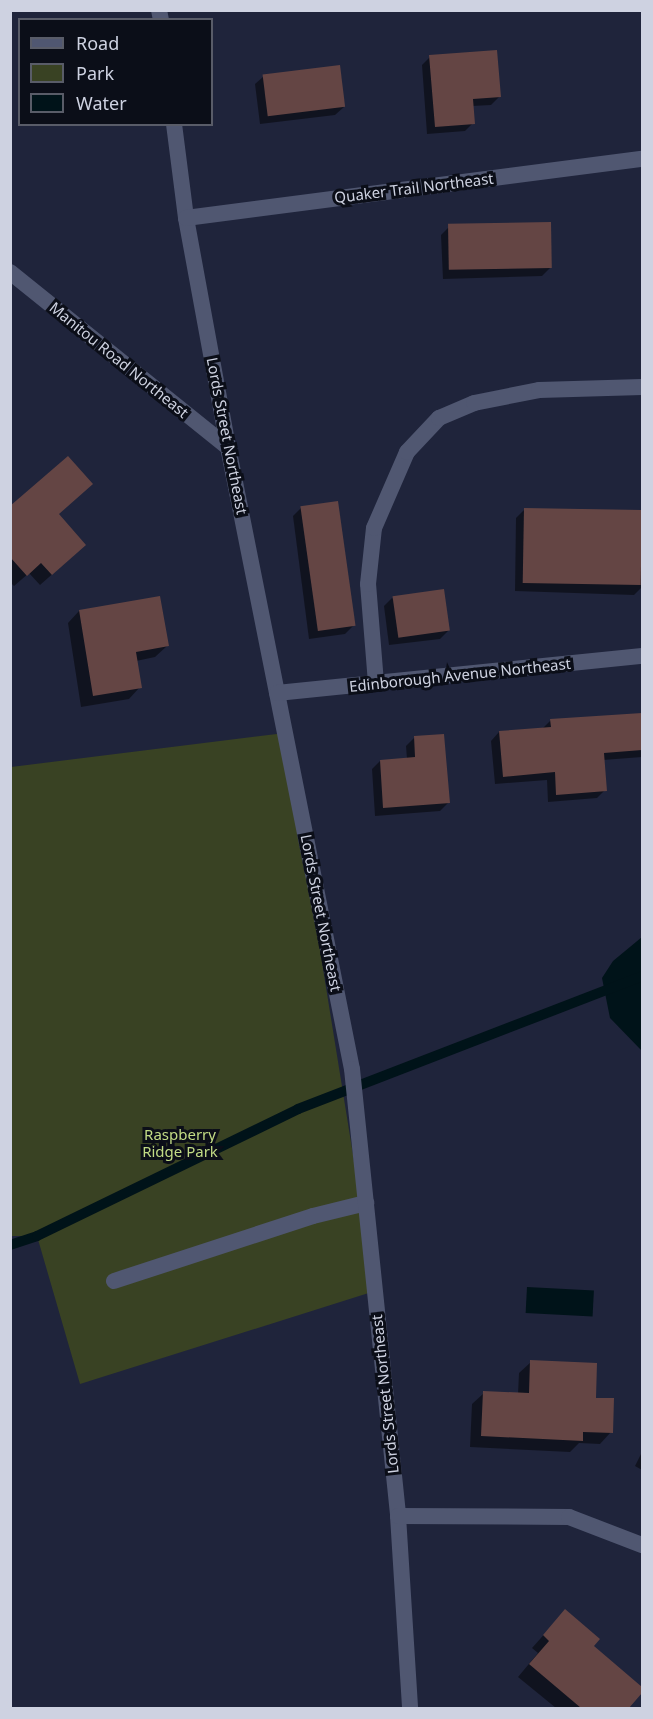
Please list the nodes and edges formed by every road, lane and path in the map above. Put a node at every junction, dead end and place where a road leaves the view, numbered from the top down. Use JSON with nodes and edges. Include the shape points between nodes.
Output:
{"nodes":[{"id":1,"x":174,"y":126,"type":"edge"},
{"id":2,"x":642,"y":159,"type":"edge"},
{"id":3,"x":186,"y":218,"type":"junction"},
{"id":4,"x":10,"y":272,"type":"edge"},
{"id":5,"x":642,"y":387,"type":"edge"},
{"id":6,"x":228,"y":447,"type":"junction"},
{"id":7,"x":642,"y":656,"type":"edge"},
{"id":8,"x":376,"y":683,"type":"junction"},
{"id":9,"x":277,"y":693,"type":"junction"},
{"id":10,"x":366,"y":1203,"type":"junction"},
{"id":11,"x":114,"y":1281,"type":"dead end"},
{"id":12,"x":398,"y":1516,"type":"junction"},
{"id":13,"x":642,"y":1545,"type":"edge"},
{"id":14,"x":410,"y":1708,"type":"edge"}],
"edges":[{"from":1,"to":3,"type":"street","name":"Lords Street Northeast"},
{"from":2,"to":3,"type":"street","name":"Quaker Trail Northeast"},
{"from":3,"to":6,"type":"street","name":"Lords Street Northeast"},
{"from":4,"to":6,"type":"street","name":"Manitou Road Northeast"},
{"from":5,"to":8,"type":"street","via":[[539,390],[474,403],[439,418],[407,452],[374,528],[368,584]]},
{"from":6,"to":9,"type":"street","name":"Lords Street Northeast"},
{"from":7,"to":8,"type":"street","name":"Edinborough Avenue Northeast"},
{"from":8,"to":9,"type":"street","name":"Edinborough Avenue Northeast"},
{"from":9,"to":10,"type":"street","name":"Lords Street Northeast","via":[[352,1069]]},
{"from":10,"to":11,"type":"street","via":[[313,1216]]},
{"from":10,"to":12,"type":"street","name":"Lords Street Northeast"},
{"from":12,"to":13,"type":"street","via":[[568,1517]]},
{"from":12,"to":14,"type":"street","name":"Lords Street Northeast"}]}
